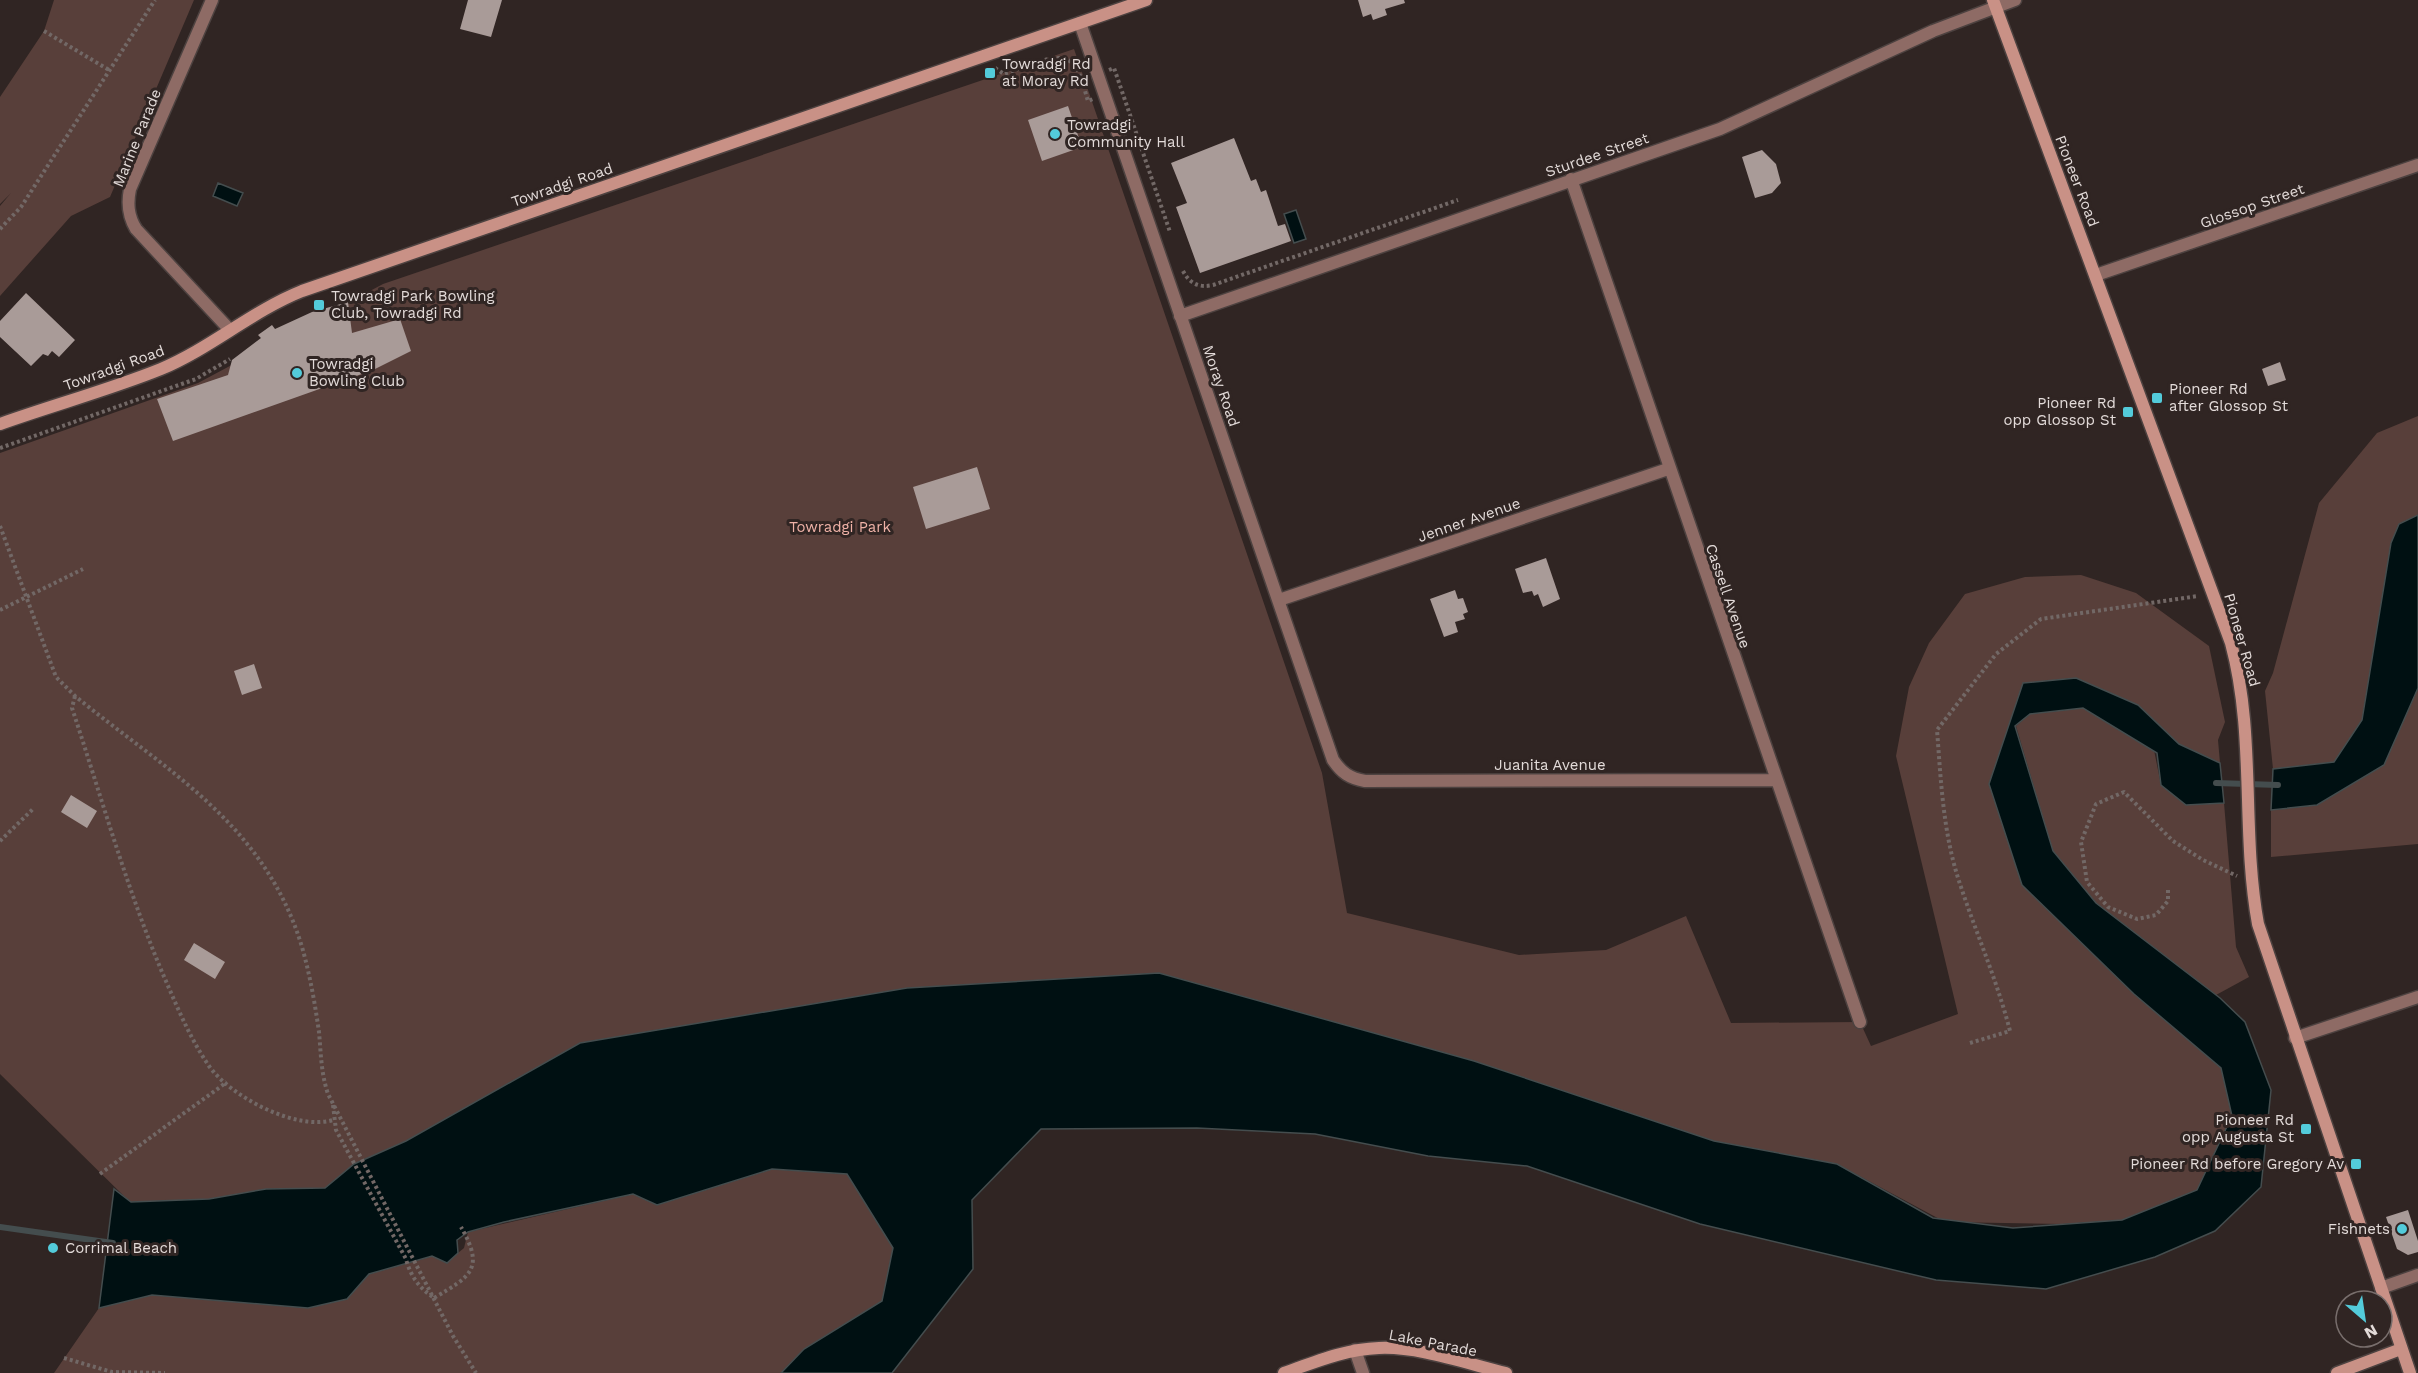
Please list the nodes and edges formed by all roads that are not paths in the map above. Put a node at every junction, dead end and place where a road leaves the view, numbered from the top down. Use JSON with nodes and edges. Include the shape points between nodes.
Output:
{"nodes":[{"id":1,"x":212,"y":0,"type":"edge"},
{"id":2,"x":1146,"y":0,"type":"edge"},
{"id":3,"x":2015,"y":0,"type":"edge"},
{"id":4,"x":1994,"y":3,"type":"edge"},
{"id":5,"x":1080,"y":23,"type":"junction"},
{"id":6,"x":2418,"y":165,"type":"edge"},
{"id":7,"x":1570,"y":179,"type":"junction"},
{"id":8,"x":2096,"y":275,"type":"junction"},
{"id":9,"x":1180,"y":316,"type":"junction"},
{"id":10,"x":229,"y":329,"type":"junction"},
{"id":11,"x":0,"y":424,"type":"edge"},
{"id":12,"x":1668,"y":469,"type":"junction"},
{"id":13,"x":1279,"y":600,"type":"junction"},
{"id":14,"x":1334,"y":760,"type":"joint"},
{"id":15,"x":1776,"y":780,"type":"junction"},
{"id":16,"x":2418,"y":997,"type":"edge"},
{"id":17,"x":1860,"y":1022,"type":"dead end"},
{"id":18,"x":2295,"y":1038,"type":"junction"},
{"id":19,"x":2418,"y":1275,"type":"edge"},
{"id":20,"x":2381,"y":1288,"type":"junction"},
{"id":21,"x":2402,"y":1349,"type":"junction"},
{"id":22,"x":1355,"y":1350,"type":"junction"},
{"id":23,"x":1284,"y":1373,"type":"edge"},
{"id":24,"x":1363,"y":1373,"type":"edge"},
{"id":25,"x":1506,"y":1373,"type":"edge"},
{"id":26,"x":2337,"y":1373,"type":"edge"},
{"id":27,"x":2410,"y":1373,"type":"edge"}],
"edges":[{"from":1,"to":10,"type":"street","name":"Marine Parade","via":[[130,189],[128,211],[136,229]]},
{"from":2,"to":5,"type":"main road","name":"Towradgi Road"},
{"from":3,"to":4,"type":"street","name":"Sturdee Street"},
{"from":4,"to":7,"type":"street","name":"Sturdee Street","via":[[1720,129]]},
{"from":4,"to":8,"type":"main road","name":"Pioneer Road"},
{"from":5,"to":9,"type":"street","name":"Moray Road"},
{"from":5,"to":10,"type":"main road","name":"Towradgi Road","via":[[302,291],[257,311]]},
{"from":6,"to":8,"type":"street","name":"Glossop Street"},
{"from":7,"to":9,"type":"street","name":"Sturdee Street"},
{"from":7,"to":12,"type":"street","name":"Cassell Avenue"},
{"from":8,"to":18,"type":"main road","name":"Pioneer Road","via":[[2239,671],[2252,882],[2264,946]]},
{"from":9,"to":13,"type":"street","name":"Moray Road"},
{"from":10,"to":11,"type":"main road","name":"Towradgi Road","via":[[162,369]]},
{"from":12,"to":13,"type":"street","name":"Jenner Avenue"},
{"from":12,"to":15,"type":"street","name":"Cassell Avenue"},
{"from":13,"to":14,"type":"street","name":"Moray Road"},
{"from":14,"to":15,"type":"street","name":"Juanita Avenue","via":[[1351,778],[1365,781]]},
{"from":15,"to":17,"type":"street","name":"Cassell Avenue"},
{"from":16,"to":18,"type":"street"},
{"from":18,"to":20,"type":"main road","name":"Pioneer Road"},
{"from":19,"to":20,"type":"street"},
{"from":20,"to":21,"type":"main road","name":"Pioneer Road"},
{"from":21,"to":26,"type":"main road"},
{"from":21,"to":27,"type":"main road","name":"Pioneer Road"},
{"from":22,"to":23,"type":"main road","name":"Lake Parade"},
{"from":22,"to":24,"type":"street"},
{"from":22,"to":25,"type":"main road","name":"Lake Parade","via":[[1395,1348]]}]}
